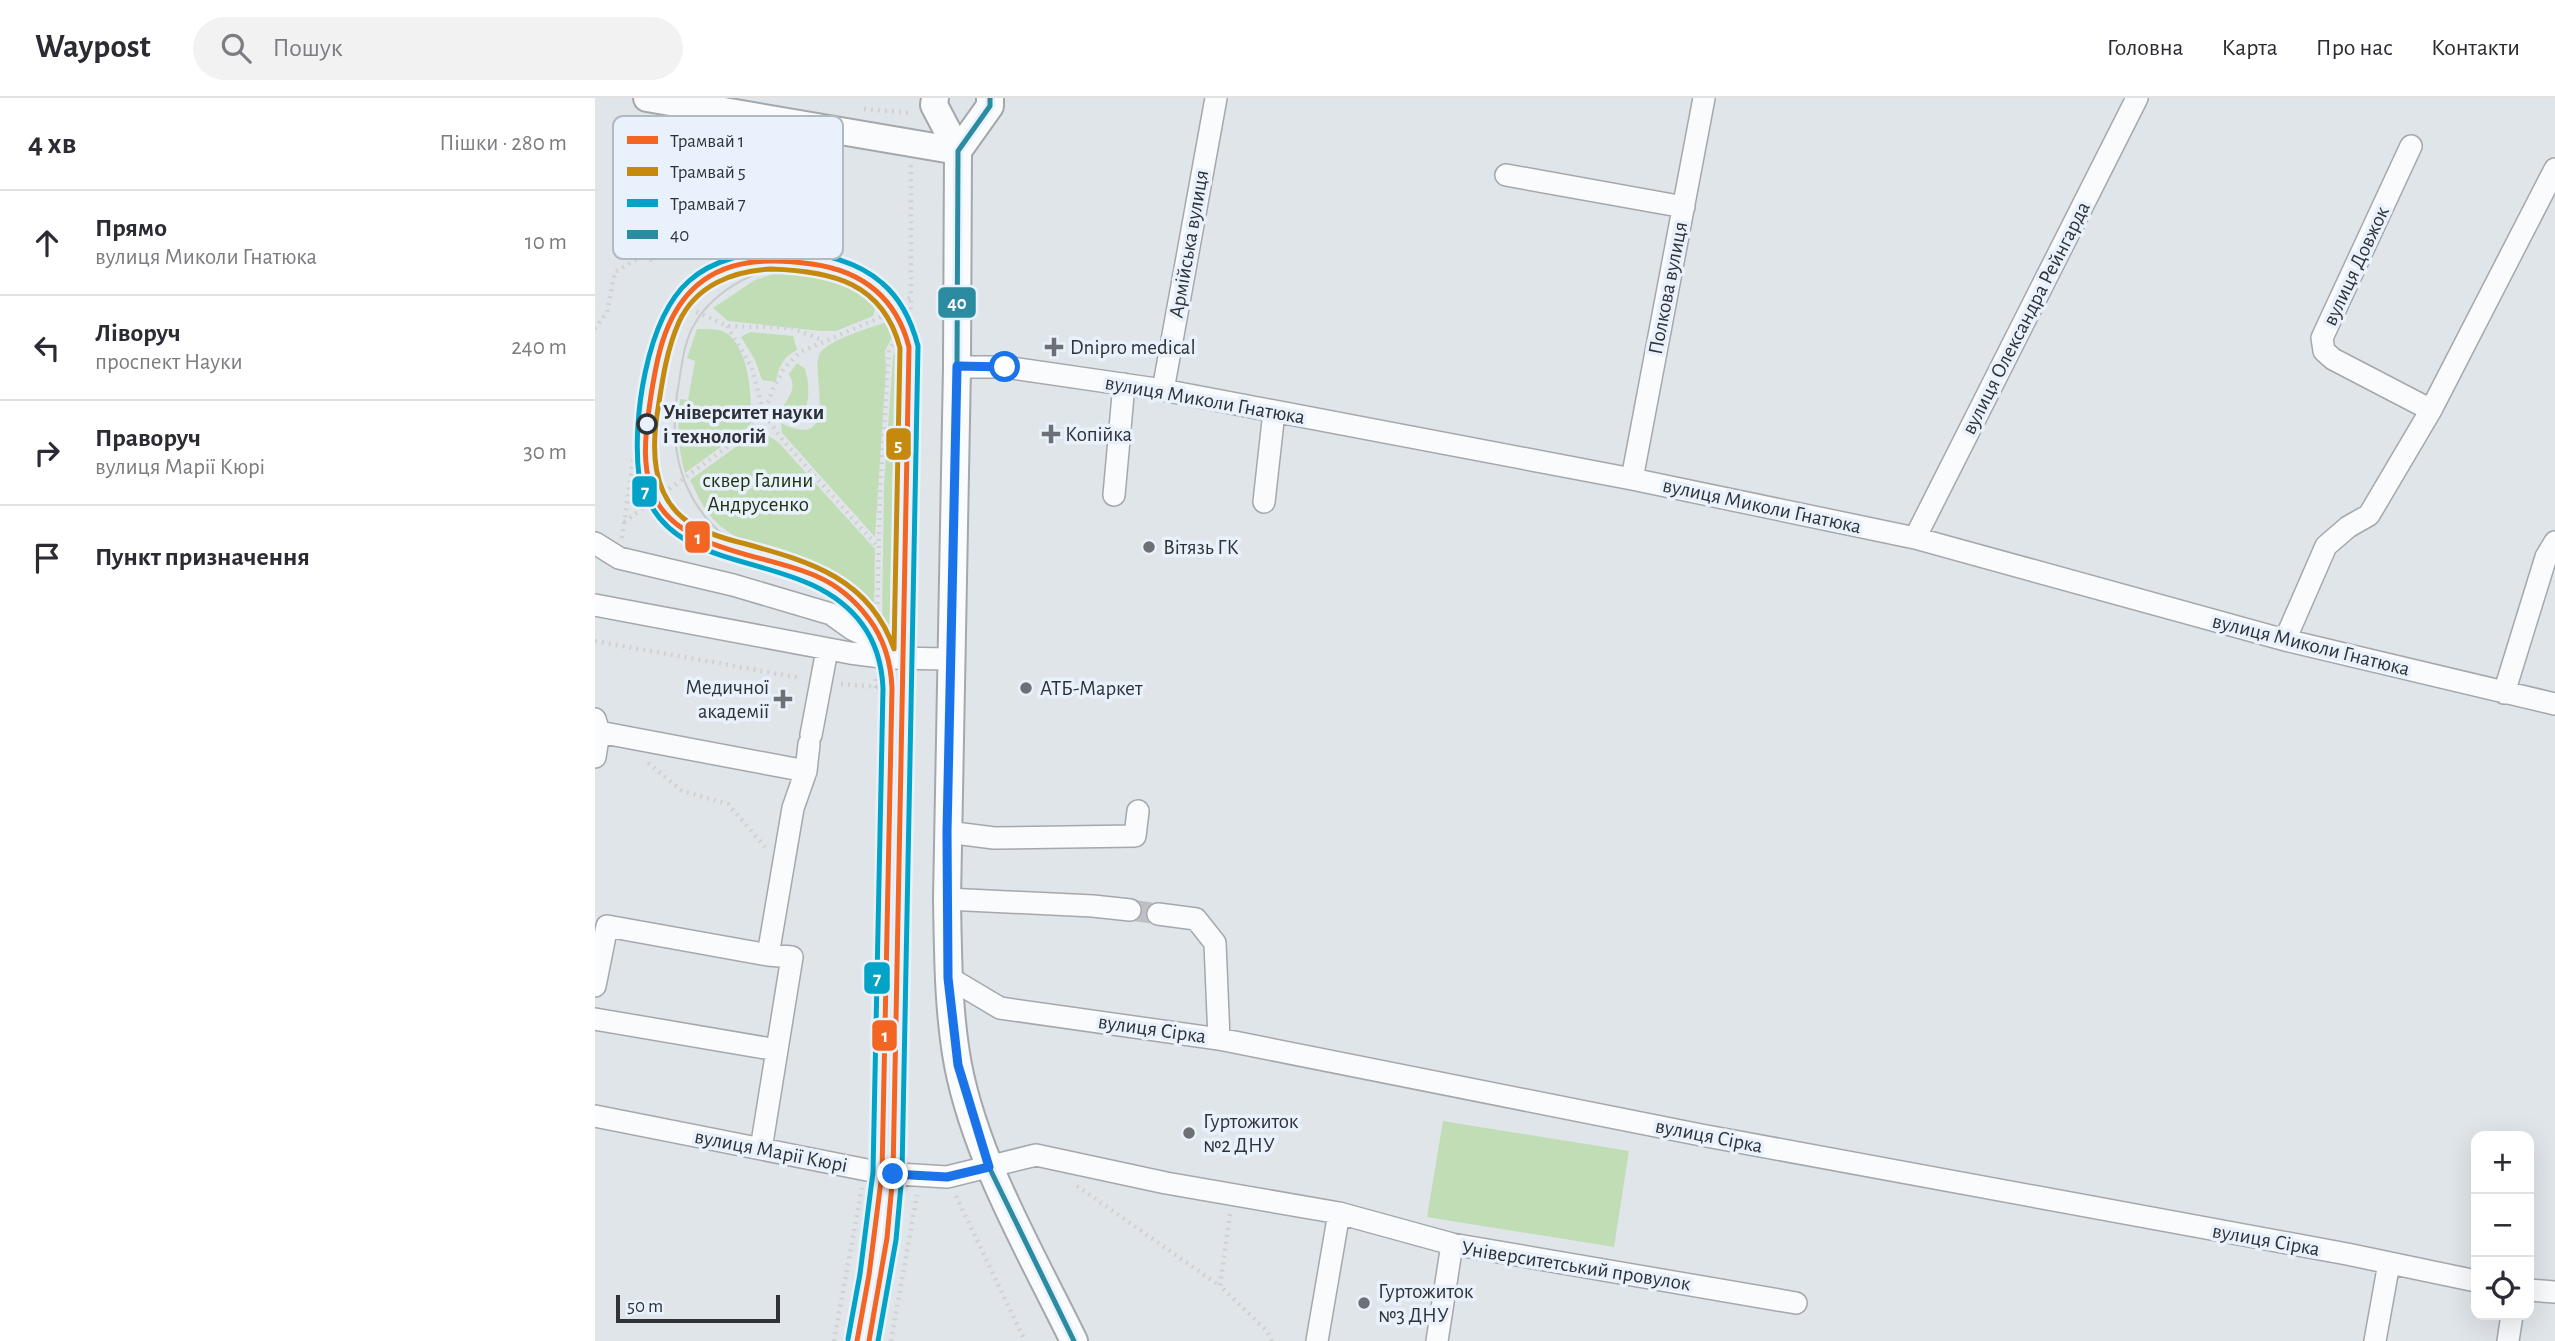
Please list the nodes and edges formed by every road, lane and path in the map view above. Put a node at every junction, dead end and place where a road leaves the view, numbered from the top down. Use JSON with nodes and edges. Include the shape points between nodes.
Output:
{"nodes":[{"id":1,"x":647,"y":98,"type":"edge"},
{"id":2,"x":990,"y":98,"type":"edge"},
{"id":3,"x":1216,"y":98,"type":"edge"},
{"id":4,"x":1704,"y":98,"type":"edge"},
{"id":5,"x":2137,"y":98,"type":"edge"},
{"id":6,"x":923,"y":101,"type":"edge"},
{"id":7,"x":676,"y":104,"type":"junction"},
{"id":8,"x":674,"y":116,"type":"edge"},
{"id":9,"x":748,"y":116,"type":"edge"},
{"id":10,"x":843,"y":132,"type":"edge"},
{"id":11,"x":911,"y":143,"type":"junction"},
{"id":12,"x":2411,"y":146,"type":"dead end"},
{"id":13,"x":958,"y":151,"type":"junction"},
{"id":14,"x":2555,"y":169,"type":"edge"},
{"id":15,"x":1506,"y":175,"type":"dead end"},
{"id":16,"x":1684,"y":206,"type":"junction"},
{"id":17,"x":637,"y":259,"type":"edge"},
{"id":18,"x":911,"y":297,"type":"junction"},
{"id":19,"x":727,"y":326,"type":"junction"},
{"id":20,"x":595,"y":329,"type":"edge"},
{"id":21,"x":823,"y":340,"type":"junction"},
{"id":22,"x":957,"y":366,"type":"junction"},
{"id":23,"x":1124,"y":384,"type":"junction"},
{"id":24,"x":1163,"y":390,"type":"junction"},
{"id":25,"x":2431,"y":410,"type":"junction"},
{"id":26,"x":1274,"y":412,"type":"junction"},
{"id":27,"x":764,"y":413,"type":"junction"},
{"id":28,"x":1632,"y":479,"type":"junction"},
{"id":29,"x":1114,"y":495,"type":"dead end"},
{"id":30,"x":1264,"y":502,"type":"dead end"},
{"id":31,"x":624,"y":522,"type":"junction"},
{"id":32,"x":1915,"y":538,"type":"junction"},
{"id":33,"x":2555,"y":542,"type":"edge"},
{"id":34,"x":595,"y":543,"type":"edge"},
{"id":35,"x":879,"y":548,"type":"junction"},
{"id":36,"x":619,"y":558,"type":"junction"},
{"id":37,"x":595,"y":605,"type":"edge"},
{"id":38,"x":2285,"y":640,"type":"junction"},
{"id":39,"x":595,"y":641,"type":"edge"},
{"id":40,"x":827,"y":650,"type":"junction"},
{"id":41,"x":880,"y":653,"type":"junction"},
{"id":42,"x":950,"y":659,"type":"junction"},
{"id":43,"x":822,"y":681,"type":"junction"},
{"id":44,"x":876,"y":688,"type":"junction"},
{"id":45,"x":893,"y":688,"type":"dead end"},
{"id":46,"x":2504,"y":693,"type":"junction"},
{"id":47,"x":2555,"y":704,"type":"edge"},
{"id":48,"x":597,"y":725,"type":"edge"},
{"id":49,"x":595,"y":757,"type":"edge"},
{"id":50,"x":645,"y":761,"type":"dead end"},
{"id":51,"x":806,"y":771,"type":"junction"},
{"id":52,"x":1138,"y":811,"type":"dead end"},
{"id":53,"x":947,"y":832,"type":"junction"},
{"id":54,"x":783,"y":867,"type":"junction"},
{"id":55,"x":947,"y":899,"type":"junction"},
{"id":56,"x":1130,"y":910,"type":"tunnel mouth"},
{"id":57,"x":1158,"y":914,"type":"tunnel mouth"},
{"id":58,"x":768,"y":955,"type":"junction"},
{"id":59,"x":948,"y":978,"type":"junction"},
{"id":60,"x":595,"y":986,"type":"edge"},
{"id":61,"x":595,"y":1018,"type":"edge"},
{"id":62,"x":1219,"y":1039,"type":"junction"},
{"id":63,"x":777,"y":1050,"type":"junction"},
{"id":64,"x":595,"y":1116,"type":"edge"},
{"id":65,"x":761,"y":1149,"type":"junction"},
{"id":66,"x":1056,"y":1159,"type":"junction"},
{"id":67,"x":989,"y":1167,"type":"junction"},
{"id":68,"x":865,"y":1170,"type":"junction"},
{"id":69,"x":887,"y":1173,"type":"junction"},
{"id":70,"x":920,"y":1176,"type":"junction"},
{"id":71,"x":947,"y":1177,"type":"junction"},
{"id":72,"x":1233,"y":1195,"type":"junction"},
{"id":73,"x":1339,"y":1213,"type":"junction"},
{"id":74,"x":1452,"y":1244,"type":"junction"},
{"id":75,"x":2389,"y":1263,"type":"junction"},
{"id":76,"x":2471,"y":1280,"type":"edge"},
{"id":77,"x":1220,"y":1286,"type":"junction"},
{"id":78,"x":2534,"y":1290,"type":"edge"},
{"id":79,"x":2555,"y":1292,"type":"edge"},
{"id":80,"x":1795,"y":1303,"type":"dead end"},
{"id":81,"x":2511,"y":1320,"type":"edge"},
{"id":82,"x":834,"y":1341,"type":"edge"},
{"id":83,"x":863,"y":1341,"type":"edge"},
{"id":84,"x":891,"y":1341,"type":"edge"},
{"id":85,"x":1025,"y":1341,"type":"edge"},
{"id":86,"x":1074,"y":1341,"type":"edge"},
{"id":87,"x":1272,"y":1341,"type":"edge"},
{"id":88,"x":1317,"y":1341,"type":"edge"},
{"id":89,"x":1437,"y":1341,"type":"edge"},
{"id":90,"x":2375,"y":1341,"type":"edge"},
{"id":91,"x":2508,"y":1341,"type":"edge"}],
"edges":[{"from":1,"to":7,"type":"main road"},
{"from":2,"to":13,"type":"main road"},
{"from":3,"to":24,"type":"street","name":"Армійська вулиця"},
{"from":4,"to":16,"type":"street","name":"Полкова вулиця"},
{"from":5,"to":32,"type":"street","name":"вулиця Олександра Рейнгарда"},
{"from":6,"to":11,"type":"path"},
{"from":6,"to":13,"type":"main road","via":[[935,105]]},
{"from":7,"to":8,"type":"path"},
{"from":7,"to":9,"type":"main road"},
{"from":10,"to":11,"type":"main road"},
{"from":11,"to":13,"type":"main road"},
{"from":11,"to":18,"type":"path"},
{"from":12,"to":25,"type":"street","name":"вулиця Довжок","via":[[2322,338],[2324,351],[2333,359]]},
{"from":13,"to":22,"type":"main road"},
{"from":14,"to":25,"type":"street"},
{"from":15,"to":16,"type":"street"},
{"from":16,"to":28,"type":"street","name":"Полкова вулиця"},
{"from":17,"to":20,"type":"path","via":[[615,272],[607,312]]},
{"from":18,"to":21,"type":"path","via":[[879,318]]},
{"from":18,"to":35,"type":"path","via":[[910,318],[889,350]]},
{"from":19,"to":21,"type":"path","via":[[792,328]]},
{"from":19,"to":27,"type":"path","via":[[751,366]]},
{"from":19,"to":31,"type":"path","via":[[670,297],[649,352]]},
{"from":21,"to":27,"type":"path","via":[[800,352],[784,368]]},
{"from":22,"to":23,"type":"street","name":"вулиця Миколи Гнатюка","via":[[1005,367]]},
{"from":22,"to":42,"type":"main road"},
{"from":23,"to":24,"type":"street","name":"вулиця Миколи Гнатюка"},
{"from":23,"to":29,"type":"street"},
{"from":24,"to":26,"type":"street","name":"вулиця Миколи Гнатюка"},
{"from":25,"to":38,"type":"street","via":[[2369,515],[2326,546]]},
{"from":26,"to":28,"type":"street","name":"вулиця Миколи Гнатюка"},
{"from":26,"to":30,"type":"street"},
{"from":27,"to":31,"type":"path","via":[[749,431]]},
{"from":27,"to":35,"type":"path"},
{"from":28,"to":32,"type":"street","name":"вулиця Миколи Гнатюка"},
{"from":31,"to":36,"type":"path"},
{"from":32,"to":38,"type":"street","name":"вулиця Миколи Гнатюка"},
{"from":33,"to":46,"type":"street","via":[[2546,557]]},
{"from":34,"to":36,"type":"street"},
{"from":35,"to":41,"type":"path"},
{"from":36,"to":41,"type":"street","via":[[733,584],[831,614],[873,639]]},
{"from":37,"to":40,"type":"street"},
{"from":38,"to":46,"type":"street","name":"вулиця Миколи Гнатюка"},
{"from":39,"to":43,"type":"path"},
{"from":40,"to":41,"type":"street"},
{"from":40,"to":43,"type":"street"},
{"from":41,"to":42,"type":"street"},
{"from":41,"to":44,"type":"path"},
{"from":42,"to":53,"type":"main road"},
{"from":43,"to":44,"type":"path"},
{"from":43,"to":51,"type":"street"},
{"from":44,"to":45,"type":"path"},
{"from":46,"to":47,"type":"street","name":"вулиця Миколи Гнатюка"},
{"from":48,"to":49,"type":"street"},
{"from":48,"to":51,"type":"street"},
{"from":50,"to":54,"type":"path","via":[[681,791],[728,804]]},
{"from":51,"to":54,"type":"street","via":[[793,808]]},
{"from":52,"to":53,"type":"street","via":[[1135,836],[994,838]]},
{"from":53,"to":55,"type":"main road"},
{"from":54,"to":58,"type":"street"},
{"from":55,"to":56,"type":"street"},
{"from":55,"to":59,"type":"main road"},
{"from":57,"to":62,"type":"street","via":[[1196,919],[1215,943]]},
{"from":58,"to":60,"type":"street","via":[[607,926]]},
{"from":58,"to":63,"type":"street","via":[[792,957]]},
{"from":59,"to":62,"type":"street","name":"вулиця Сірка","via":[[1000,1008]]},
{"from":59,"to":67,"type":"main road","via":[[958,1065]]},
{"from":61,"to":63,"type":"street"},
{"from":62,"to":75,"type":"street","name":"вулиця Сірка","via":[[1714,1138]]},
{"from":63,"to":65,"type":"street"},
{"from":64,"to":65,"type":"street","name":"вулиця Марії Кюрі"},
{"from":65,"to":68,"type":"street","name":"вулиця Марії Кюрі"},
{"from":66,"to":67,"type":"street","name":"вулиця Марії Кюрі","via":[[1036,1155]]},
{"from":66,"to":72,"type":"street","name":"вулиця Марії Кюрі"},
{"from":66,"to":77,"type":"path","via":[[1073,1183]]},
{"from":67,"to":71,"type":"street","name":"вулиця Марії Кюрі"},
{"from":67,"to":86,"type":"main road"},
{"from":68,"to":69,"type":"street","name":"вулиця Марії Кюрі"},
{"from":68,"to":82,"type":"path"},
{"from":69,"to":70,"type":"street","name":"вулиця Марії Кюрі"},
{"from":69,"to":83,"type":"street"},
{"from":70,"to":71,"type":"street","name":"вулиця Марії Кюрі"},
{"from":70,"to":84,"type":"path"},
{"from":71,"to":85,"type":"path"},
{"from":72,"to":73,"type":"street","name":"вулиця Марії Кюрі"},
{"from":72,"to":77,"type":"path"},
{"from":73,"to":74,"type":"street","name":"вулиця Марії Кюрі"},
{"from":73,"to":88,"type":"street"},
{"from":74,"to":80,"type":"street","name":"Університетський провулок"},
{"from":74,"to":89,"type":"street","name":"Університетський провулок"},
{"from":75,"to":76,"type":"street","name":"вулиця Сірка"},
{"from":75,"to":90,"type":"street"},
{"from":77,"to":87,"type":"path"},
{"from":78,"to":79,"type":"street"},
{"from":81,"to":91,"type":"street"}]}
